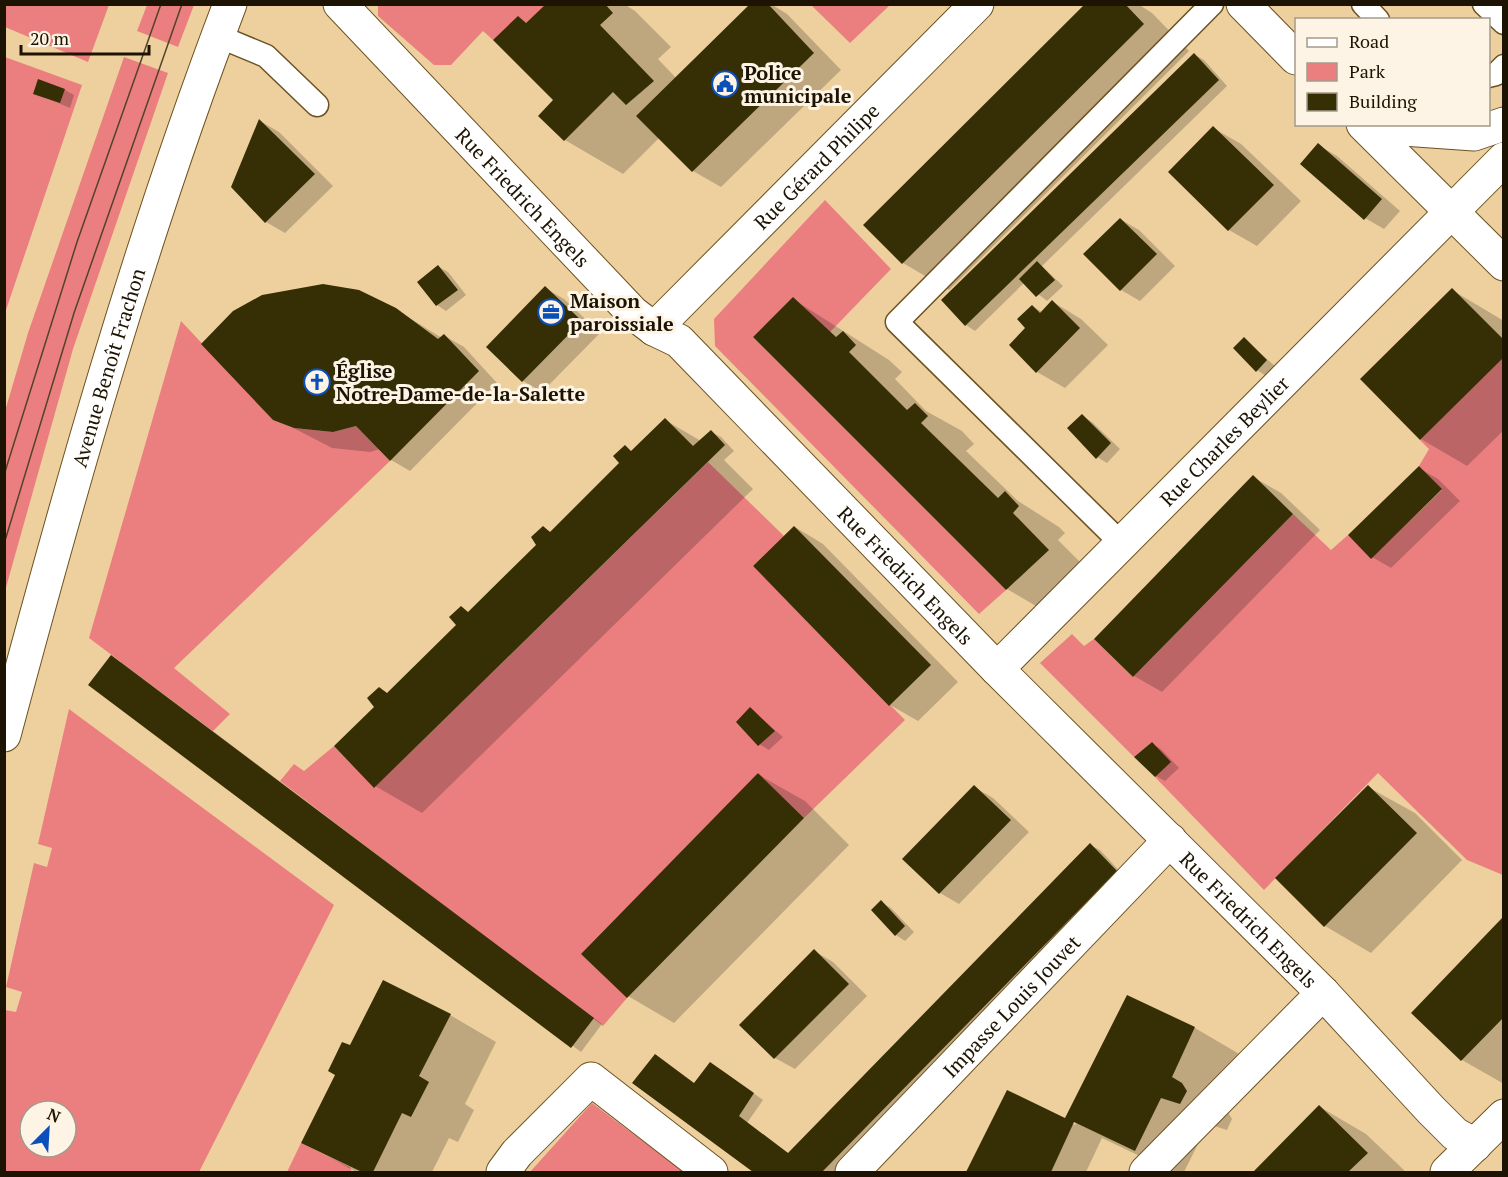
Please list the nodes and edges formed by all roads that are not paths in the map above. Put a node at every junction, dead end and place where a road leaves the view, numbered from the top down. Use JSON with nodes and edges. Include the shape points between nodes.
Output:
{"nodes":[{"id":1,"x":230,"y":4,"type":"edge"},
{"id":2,"x":977,"y":4,"type":"edge"},
{"id":3,"x":1212,"y":4,"type":"edge"},
{"id":4,"x":1243,"y":4,"type":"edge"},
{"id":5,"x":1363,"y":4,"type":"edge"},
{"id":6,"x":1484,"y":4,"type":"edge"},
{"id":7,"x":340,"y":5,"type":"edge"},
{"id":8,"x":1376,"y":18,"type":"edge"},
{"id":9,"x":1503,"y":23,"type":"edge"},
{"id":10,"x":218,"y":36,"type":"junction"},
{"id":11,"x":1295,"y":57,"type":"edge"},
{"id":12,"x":1503,"y":66,"type":"edge"},
{"id":13,"x":1490,"y":76,"type":"edge"},
{"id":14,"x":317,"y":105,"type":"dead end"},
{"id":15,"x":1503,"y":124,"type":"edge"},
{"id":16,"x":1365,"y":126,"type":"edge"},
{"id":17,"x":1395,"y":126,"type":"edge"},
{"id":18,"x":1503,"y":159,"type":"edge"},
{"id":19,"x":1451,"y":213,"type":"junction"},
{"id":20,"x":1503,"y":264,"type":"edge"},
{"id":21,"x":654,"y":329,"type":"junction"},
{"id":22,"x":1121,"y":543,"type":"junction"},
{"id":23,"x":998,"y":669,"type":"junction"},
{"id":24,"x":4,"y":735,"type":"edge"},
{"id":25,"x":1170,"y":840,"type":"junction"},
{"id":26,"x":1323,"y":993,"type":"junction"},
{"id":27,"x":1503,"y":1116,"type":"edge"},
{"id":28,"x":1475,"y":1144,"type":"junction"},
{"id":29,"x":503,"y":1173,"type":"edge"},
{"id":30,"x":711,"y":1173,"type":"edge"},
{"id":31,"x":852,"y":1173,"type":"edge"},
{"id":32,"x":1146,"y":1173,"type":"edge"},
{"id":33,"x":1447,"y":1173,"type":"edge"}],
"edges":[{"from":1,"to":10,"type":"street","name":"Avenue Benoît Frachon"},
{"from":2,"to":21,"type":"street","name":"Rue Gérard Philipe"},
{"from":3,"to":22,"type":"lane","via":[[897,322]]},
{"from":4,"to":11,"type":"street"},
{"from":5,"to":8,"type":"lane"},
{"from":6,"to":9,"type":"lane"},
{"from":7,"to":21,"type":"street","name":"Rue Friedrich Engels","via":[[633,313]]},
{"from":10,"to":14,"type":"lane","via":[[266,56]]},
{"from":10,"to":24,"type":"street","name":"Avenue Benoît Frachon","via":[[163,192],[68,496]]},
{"from":12,"to":13,"type":"lane"},
{"from":15,"to":17,"type":"street","via":[[1474,134]]},
{"from":16,"to":19,"type":"street"},
{"from":18,"to":19,"type":"street","name":"Rue Charles Beylier"},
{"from":19,"to":20,"type":"street"},
{"from":19,"to":22,"type":"street","name":"Rue Charles Beylier"},
{"from":21,"to":23,"type":"street","name":"Rue Friedrich Engels","via":[[678,341]]},
{"from":22,"to":23,"type":"street","name":"Rue Charles Beylier"},
{"from":23,"to":25,"type":"street","name":"Rue Friedrich Engels"},
{"from":25,"to":26,"type":"street","name":"Rue Friedrich Engels"},
{"from":25,"to":31,"type":"street","name":"Impasse Louis Jouvet"},
{"from":26,"to":28,"type":"street","name":"Rue Friedrich Engels","via":[[1455,1134]]},
{"from":26,"to":32,"type":"street"},
{"from":27,"to":28,"type":"street"},
{"from":28,"to":33,"type":"street"},
{"from":29,"to":30,"type":"street","via":[[517,1153],[591,1079]]}]}
